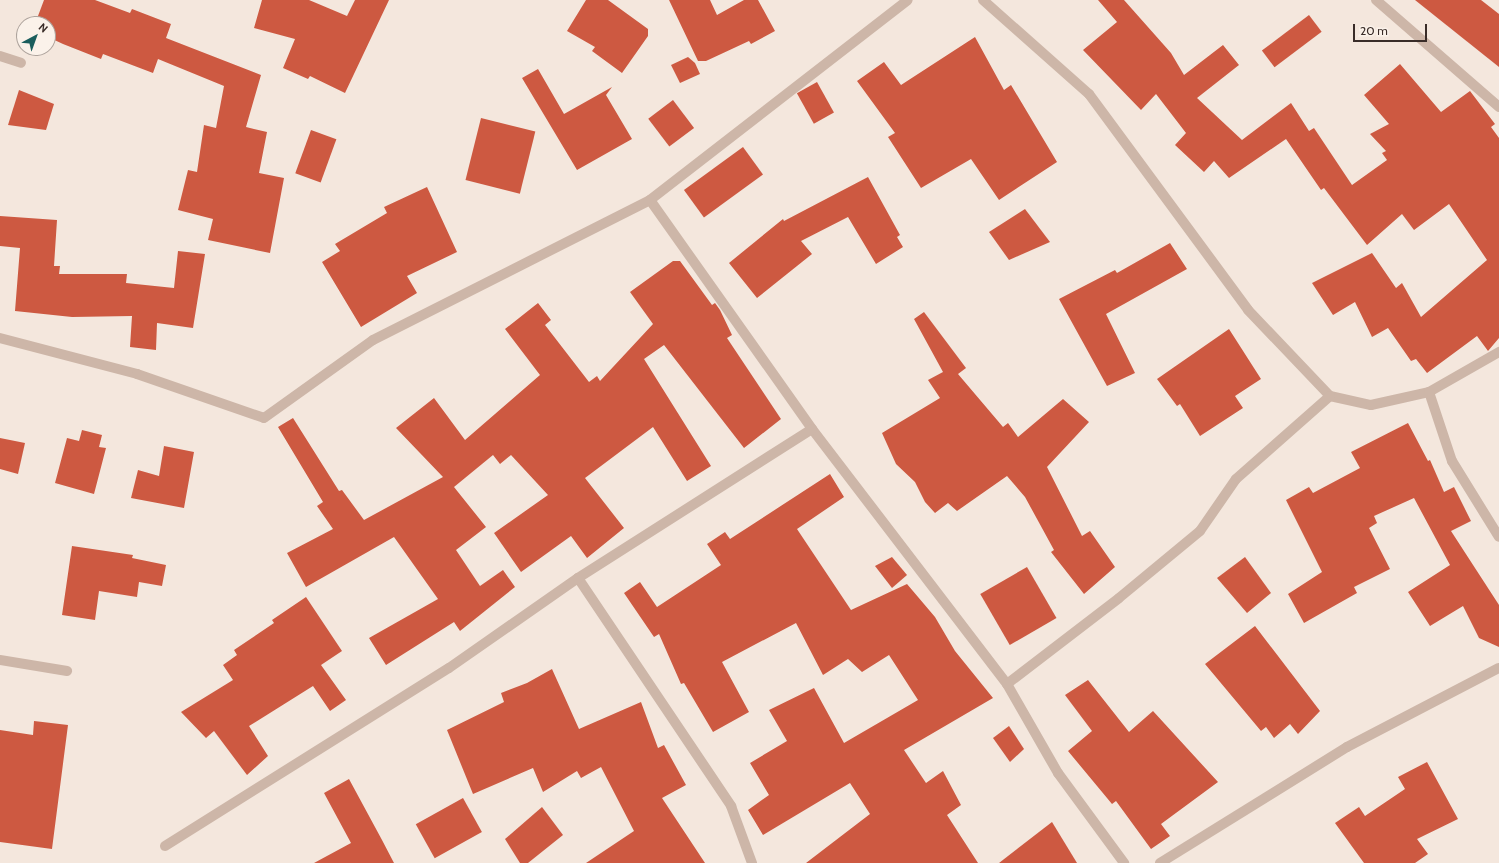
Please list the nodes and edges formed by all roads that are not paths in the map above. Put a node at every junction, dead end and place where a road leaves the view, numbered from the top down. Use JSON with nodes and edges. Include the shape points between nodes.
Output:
{"nodes":[{"id":1,"x":908,"y":0,"type":"edge"},
{"id":2,"x":983,"y":0,"type":"edge"},
{"id":3,"x":1376,"y":0,"type":"edge"},
{"id":4,"x":0,"y":56,"type":"edge"},
{"id":5,"x":21,"y":63,"type":"dead end"},
{"id":6,"x":1499,"y":107,"type":"edge"},
{"id":7,"x":650,"y":200,"type":"junction"},
{"id":8,"x":0,"y":338,"type":"edge"},
{"id":9,"x":1499,"y":352,"type":"edge"},
{"id":10,"x":1429,"y":392,"type":"junction"},
{"id":11,"x":1330,"y":396,"type":"junction"},
{"id":12,"x":812,"y":429,"type":"junction"},
{"id":13,"x":1499,"y":538,"type":"edge"},
{"id":14,"x":578,"y":578,"type":"junction"},
{"id":15,"x":0,"y":660,"type":"edge"},
{"id":16,"x":1499,"y":668,"type":"edge"},
{"id":17,"x":67,"y":671,"type":"dead end"},
{"id":18,"x":1007,"y":684,"type":"junction"},
{"id":19,"x":165,"y":846,"type":"dead end"},
{"id":20,"x":752,"y":863,"type":"edge"},
{"id":21,"x":1124,"y":863,"type":"edge"},
{"id":22,"x":1160,"y":863,"type":"edge"}],
"edges":[{"from":1,"to":7,"type":"street"},
{"from":2,"to":11,"type":"street","via":[[1089,94],[1248,310]]},
{"from":3,"to":6,"type":"street"},
{"from":4,"to":5,"type":"street"},
{"from":7,"to":8,"type":"street","via":[[373,340],[264,418],[137,374]]},
{"from":7,"to":12,"type":"street"},
{"from":9,"to":10,"type":"street"},
{"from":10,"to":11,"type":"street","via":[[1371,405]]},
{"from":10,"to":13,"type":"street","via":[[1452,461]]},
{"from":11,"to":18,"type":"street","via":[[1236,479],[1200,531],[1119,598]]},
{"from":12,"to":14,"type":"street"},
{"from":12,"to":18,"type":"street"},
{"from":14,"to":19,"type":"street","via":[[449,668]]},
{"from":14,"to":20,"type":"street","via":[[731,806]]},
{"from":15,"to":17,"type":"street"},
{"from":16,"to":22,"type":"street","via":[[1346,746]]},
{"from":18,"to":21,"type":"street","via":[[1058,773]]}]}
